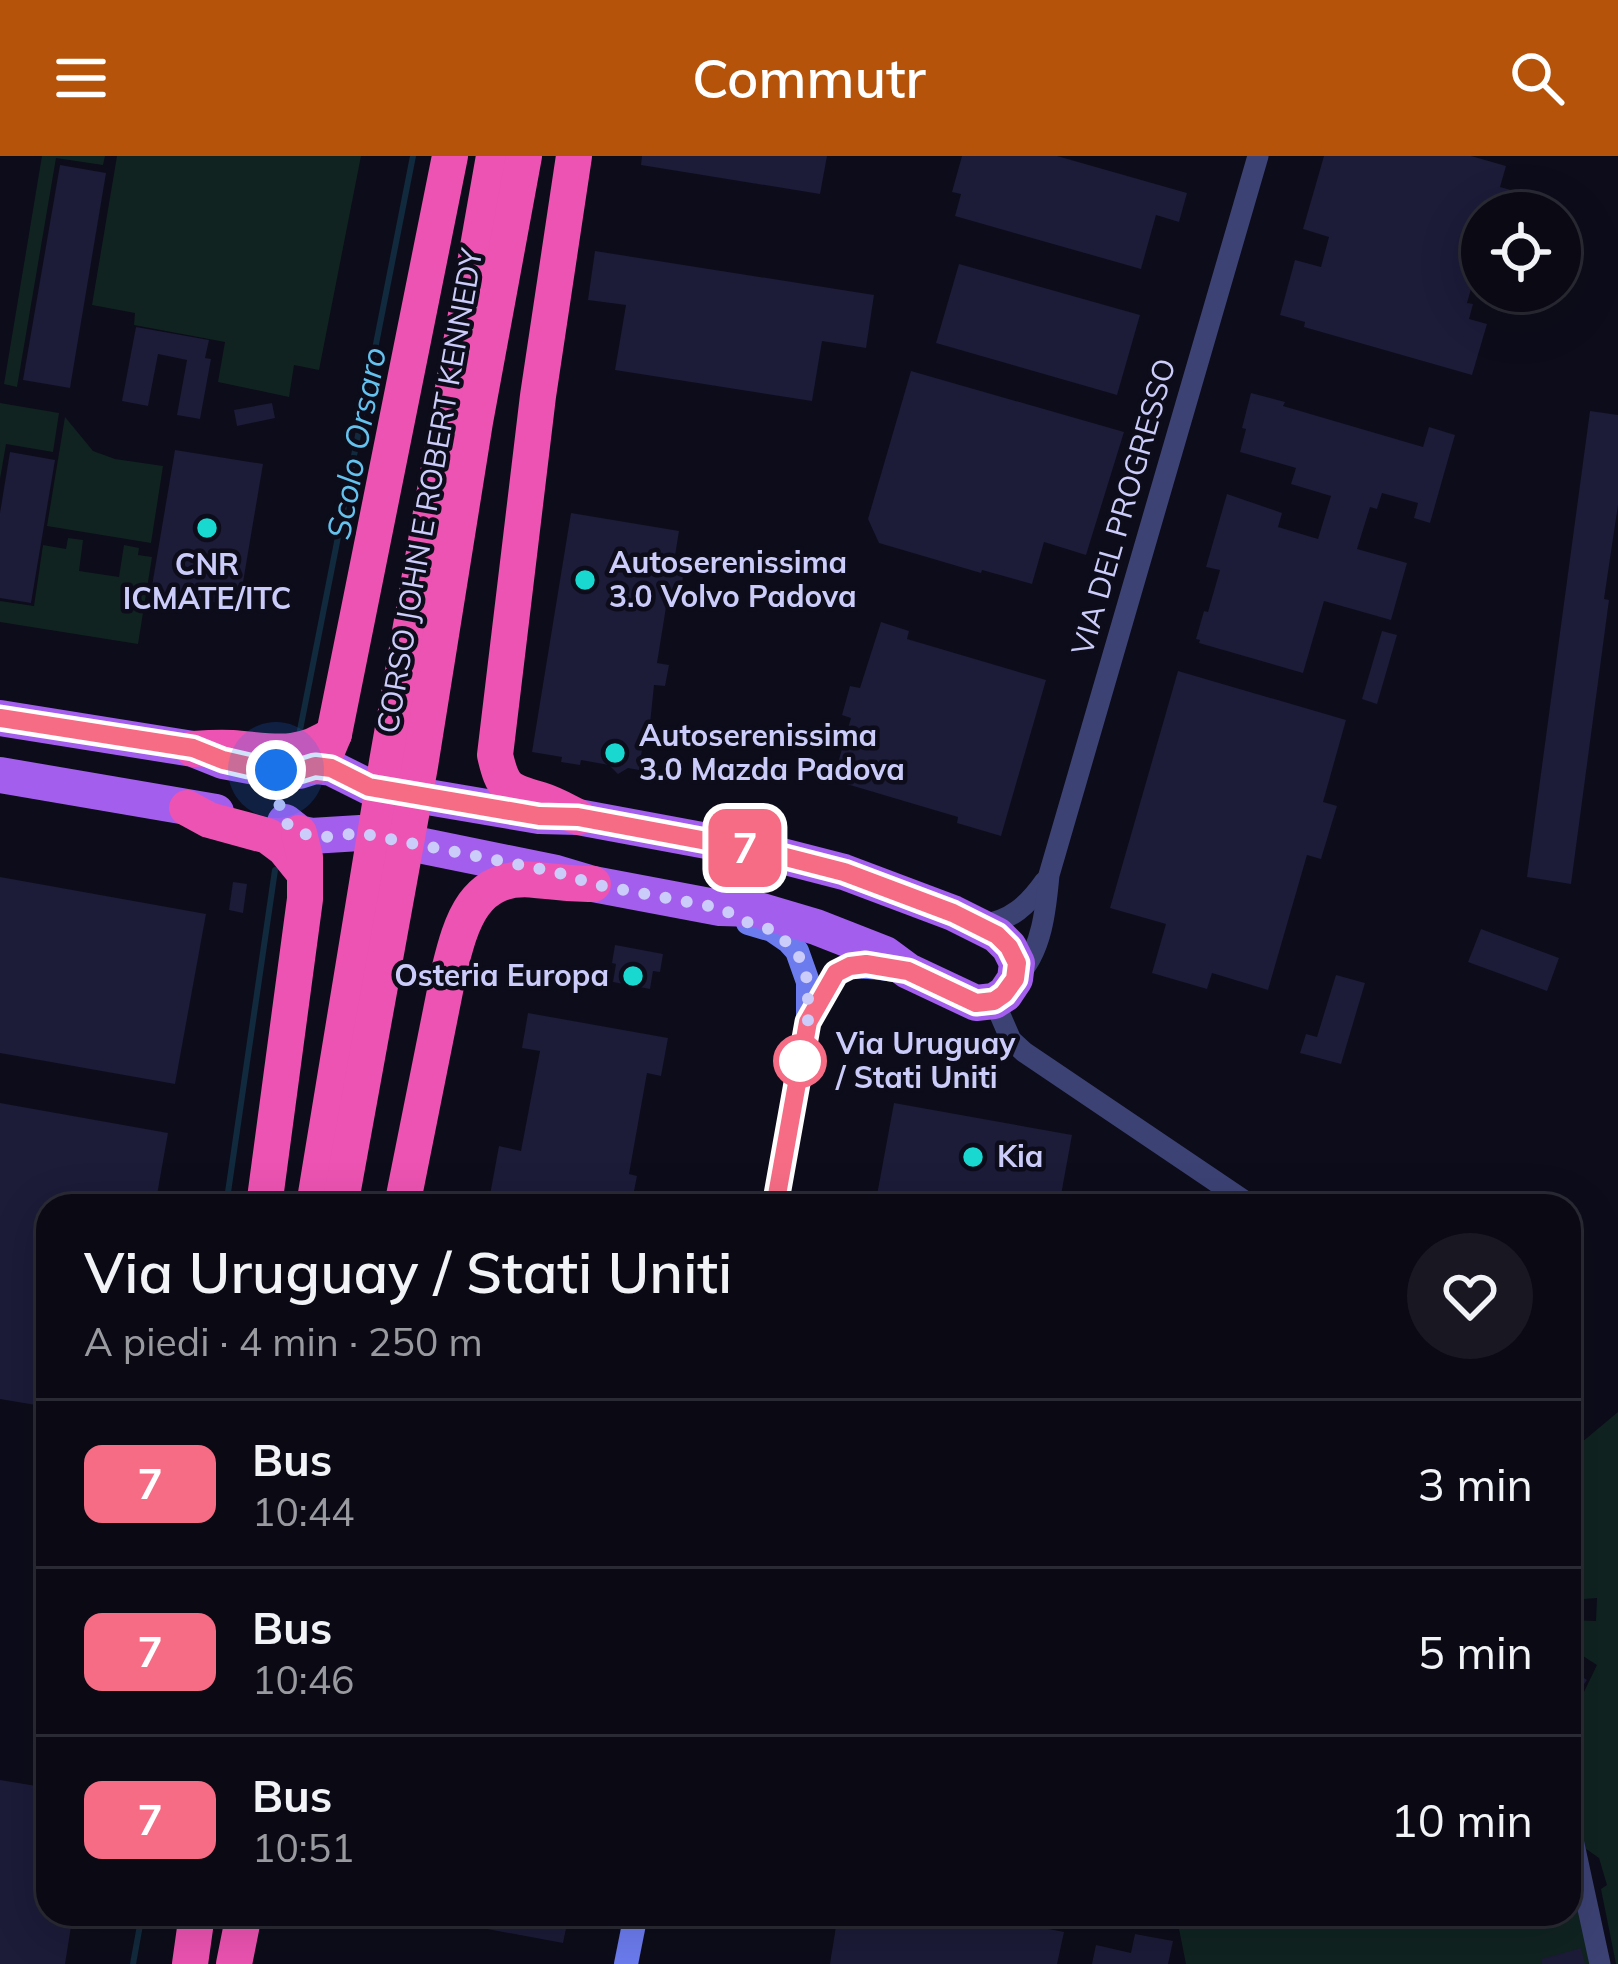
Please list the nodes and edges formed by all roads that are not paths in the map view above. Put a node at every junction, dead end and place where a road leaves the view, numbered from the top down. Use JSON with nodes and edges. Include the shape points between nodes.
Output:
{"nodes":[{"id":1,"x":449,"y":156,"type":"edge"},
{"id":2,"x":494,"y":156,"type":"edge"},
{"id":3,"x":524,"y":156,"type":"edge"},
{"id":4,"x":574,"y":156,"type":"edge"},
{"id":5,"x":1258,"y":156,"type":"edge"},
{"id":6,"x":0,"y":718,"type":"edge"},
{"id":7,"x":334,"y":734,"type":"junction"},
{"id":8,"x":193,"y":748,"type":"junction"},
{"id":9,"x":307,"y":768,"type":"junction"},
{"id":10,"x":392,"y":772,"type":"junction"},
{"id":11,"x":0,"y":775,"type":"edge"},
{"id":12,"x":187,"y":808,"type":"junction"},
{"id":13,"x":578,"y":817,"type":"junction"},
{"id":14,"x":317,"y":831,"type":"junction"},
{"id":15,"x":1049,"y":875,"type":"junction"},
{"id":16,"x":307,"y":876,"type":"junction"},
{"id":17,"x":593,"y":884,"type":"junction"},
{"id":18,"x":380,"y":906,"type":"junction"},
{"id":19,"x":720,"y":908,"type":"junction"},
{"id":20,"x":981,"y":925,"type":"junction"},
{"id":21,"x":908,"y":971,"type":"junction"},
{"id":22,"x":1004,"y":1002,"type":"junction"},
{"id":23,"x":808,"y":1022,"type":"junction"},
{"id":24,"x":266,"y":1194,"type":"edge"},
{"id":25,"x":317,"y":1194,"type":"edge"},
{"id":26,"x":342,"y":1194,"type":"edge"},
{"id":27,"x":404,"y":1194,"type":"edge"},
{"id":28,"x":777,"y":1194,"type":"edge"},
{"id":29,"x":1234,"y":1194,"type":"edge"},
{"id":30,"x":1581,"y":1876,"type":"edge"},
{"id":31,"x":177,"y":1926,"type":"edge"},
{"id":32,"x":195,"y":1926,"type":"edge"},
{"id":33,"x":224,"y":1926,"type":"edge"},
{"id":34,"x":242,"y":1926,"type":"edge"},
{"id":35,"x":634,"y":1926,"type":"edge"},
{"id":36,"x":172,"y":1964,"type":"edge"},
{"id":37,"x":190,"y":1964,"type":"edge"},
{"id":38,"x":218,"y":1964,"type":"edge"},
{"id":39,"x":234,"y":1964,"type":"edge"},
{"id":40,"x":626,"y":1964,"type":"edge"},
{"id":41,"x":1600,"y":1964,"type":"edge"}],
"edges":[{"from":1,"to":7,"type":"highway"},
{"from":2,"to":10,"type":"highway","name":"CORSO JOHN E ROBERT KENNEDY"},
{"from":3,"to":10,"type":"highway","name":"CORSO JOHN E ROBERT KENNEDY","via":[[475,422]]},
{"from":4,"to":13,"type":"highway","via":[[495,755],[507,788]]},
{"from":5,"to":15,"type":"street","name":"VIA DEL PROGRESSO"},
{"from":6,"to":8,"type":"main road"},
{"from":7,"to":8,"type":"highway","via":[[277,754]]},
{"from":7,"to":9,"type":"highway","via":[[324,758]]},
{"from":8,"to":9,"type":"main road","via":[[276,770]]},
{"from":9,"to":10,"type":"main road"},
{"from":9,"to":14,"type":"main road","via":[[284,784],[280,813]]},
{"from":10,"to":13,"type":"main road","via":[[539,816]]},
{"from":10,"to":18,"type":"highway","name":"CORSO JOHN E ROBERT KENNEDY"},
{"from":11,"to":12,"type":"main road"},
{"from":12,"to":14,"type":"main road"},
{"from":12,"to":16,"type":"highway","via":[[268,836]]},
{"from":13,"to":20,"type":"main road","via":[[844,872]]},
{"from":14,"to":16,"type":"highway","via":[[305,857]]},
{"from":14,"to":17,"type":"main road"},
{"from":15,"to":20,"type":"street","name":"VIA DEL PROGRESSO","via":[[1024,908]]},
{"from":15,"to":22,"type":"street","name":"VIA DEL PROGRESSO","via":[[1029,965]]},
{"from":16,"to":24,"type":"highway"},
{"from":17,"to":19,"type":"main road"},
{"from":17,"to":27,"type":"highway","via":[[521,880],[499,884],[472,904],[448,970]]},
{"from":18,"to":25,"type":"highway"},
{"from":18,"to":26,"type":"highway"},
{"from":19,"to":21,"type":"main road","via":[[816,927]]},
{"from":19,"to":23,"type":"street","via":[[772,930],[797,951],[808,982]]},
{"from":20,"to":22,"type":"main road","via":[[1017,963]]},
{"from":21,"to":22,"type":"main road","via":[[976,1003]]},
{"from":21,"to":23,"type":"street","via":[[866,964],[836,973]]},
{"from":22,"to":29,"type":"street","via":[[1011,1040],[1024,1052]]},
{"from":23,"to":28,"type":"street"},
{"from":30,"to":41,"type":"street"},
{"from":31,"to":36,"type":"highway"},
{"from":32,"to":37,"type":"highway"},
{"from":33,"to":38,"type":"highway"},
{"from":34,"to":39,"type":"highway"},
{"from":35,"to":40,"type":"street"}]}
